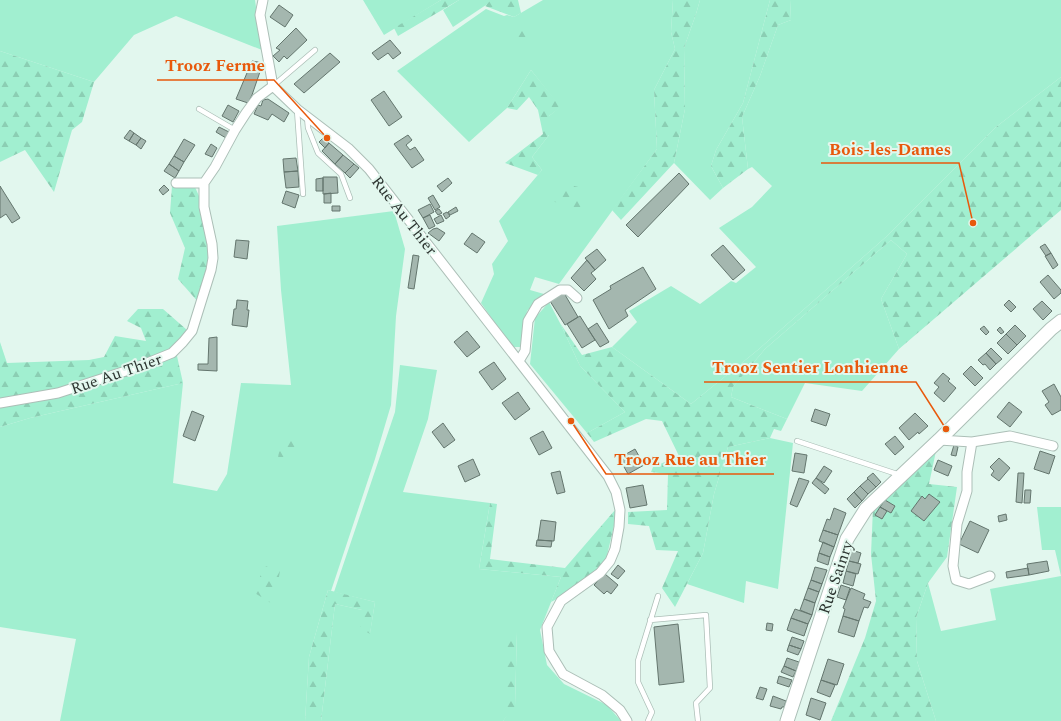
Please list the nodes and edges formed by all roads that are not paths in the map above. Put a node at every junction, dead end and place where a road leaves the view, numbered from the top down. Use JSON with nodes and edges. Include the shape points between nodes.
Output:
{"nodes":[{"id":1,"x":262,"y":0,"type":"edge"},
{"id":2,"x":315,"y":50,"type":"dead end"},
{"id":3,"x":274,"y":86,"type":"junction"},
{"id":4,"x":199,"y":109,"type":"dead end"},
{"id":5,"x":297,"y":109,"type":"junction"},
{"id":6,"x":307,"y":117,"type":"junction"},
{"id":7,"x":235,"y":130,"type":"junction"},
{"id":8,"x":176,"y":183,"type":"dead end"},
{"id":9,"x":204,"y":183,"type":"junction"},
{"id":10,"x":303,"y":194,"type":"dead end"},
{"id":11,"x":350,"y":198,"type":"dead end"},
{"id":12,"x":577,"y":298,"type":"dead end"},
{"id":13,"x":1061,"y":321,"type":"edge"},
{"id":14,"x":519,"y":361,"type":"junction"},
{"id":15,"x":0,"y":403,"type":"edge"},
{"id":16,"x":797,"y":440,"type":"dead end"},
{"id":17,"x":939,"y":440,"type":"junction"},
{"id":18,"x":972,"y":442,"type":"junction"},
{"id":19,"x":1053,"y":446,"type":"dead end"},
{"id":20,"x":901,"y":476,"type":"junction"},
{"id":21,"x":990,"y":576,"type":"dead end"},
{"id":22,"x":658,"y":596,"type":"dead end"},
{"id":23,"x":650,"y":620,"type":"junction"},
{"id":24,"x":627,"y":721,"type":"edge"},
{"id":25,"x":648,"y":721,"type":"edge"},
{"id":26,"x":698,"y":721,"type":"edge"},
{"id":27,"x":787,"y":721,"type":"edge"}],
"edges":[{"from":1,"to":3,"type":"street","via":[[260,15]]},
{"from":2,"to":3,"type":"lane"},
{"from":3,"to":5,"type":"street","name":"Rue Au Thier"},
{"from":3,"to":7,"type":"street","via":[[257,98]]},
{"from":4,"to":7,"type":"lane"},
{"from":5,"to":6,"type":"street","name":"Rue Au Thier"},
{"from":5,"to":10,"type":"lane"},
{"from":6,"to":11,"type":"lane","via":[[308,128],[318,153],[341,174]]},
{"from":6,"to":14,"type":"street","name":"Rue Au Thier","via":[[348,148],[369,169]]},
{"from":7,"to":9,"type":"street"},
{"from":8,"to":9,"type":"street"},
{"from":9,"to":15,"type":"street","name":"Rue Au Thier","via":[[204,207],[213,258],[192,331],[184,342],[172,353],[135,368],[58,393]]},
{"from":12,"to":14,"type":"street","via":[[568,290],[560,290],[538,304],[528,321],[525,351]]},
{"from":13,"to":17,"type":"street","name":"Rue Sainry"},
{"from":14,"to":24,"type":"street","name":"Rue Au Thier","via":[[608,476],[616,492],[620,510],[619,527],[610,561],[600,573],[561,602],[547,627],[549,651],[563,674],[602,695],[620,710]]},
{"from":16,"to":20,"type":"lane"},
{"from":17,"to":18,"type":"street"},
{"from":17,"to":20,"type":"street","name":"Rue Sainry"},
{"from":18,"to":19,"type":"street","via":[[1010,436]]},
{"from":18,"to":21,"type":"street","via":[[967,491],[957,524],[953,566],[956,580],[969,584]]},
{"from":20,"to":27,"type":"street","name":"Rue Sainry","via":[[866,509],[847,539]]},
{"from":22,"to":23,"type":"lane"},
{"from":23,"to":25,"type":"lane","via":[[638,661],[638,682],[652,712]]},
{"from":23,"to":26,"type":"lane","via":[[706,615],[710,688],[696,703]]}]}
